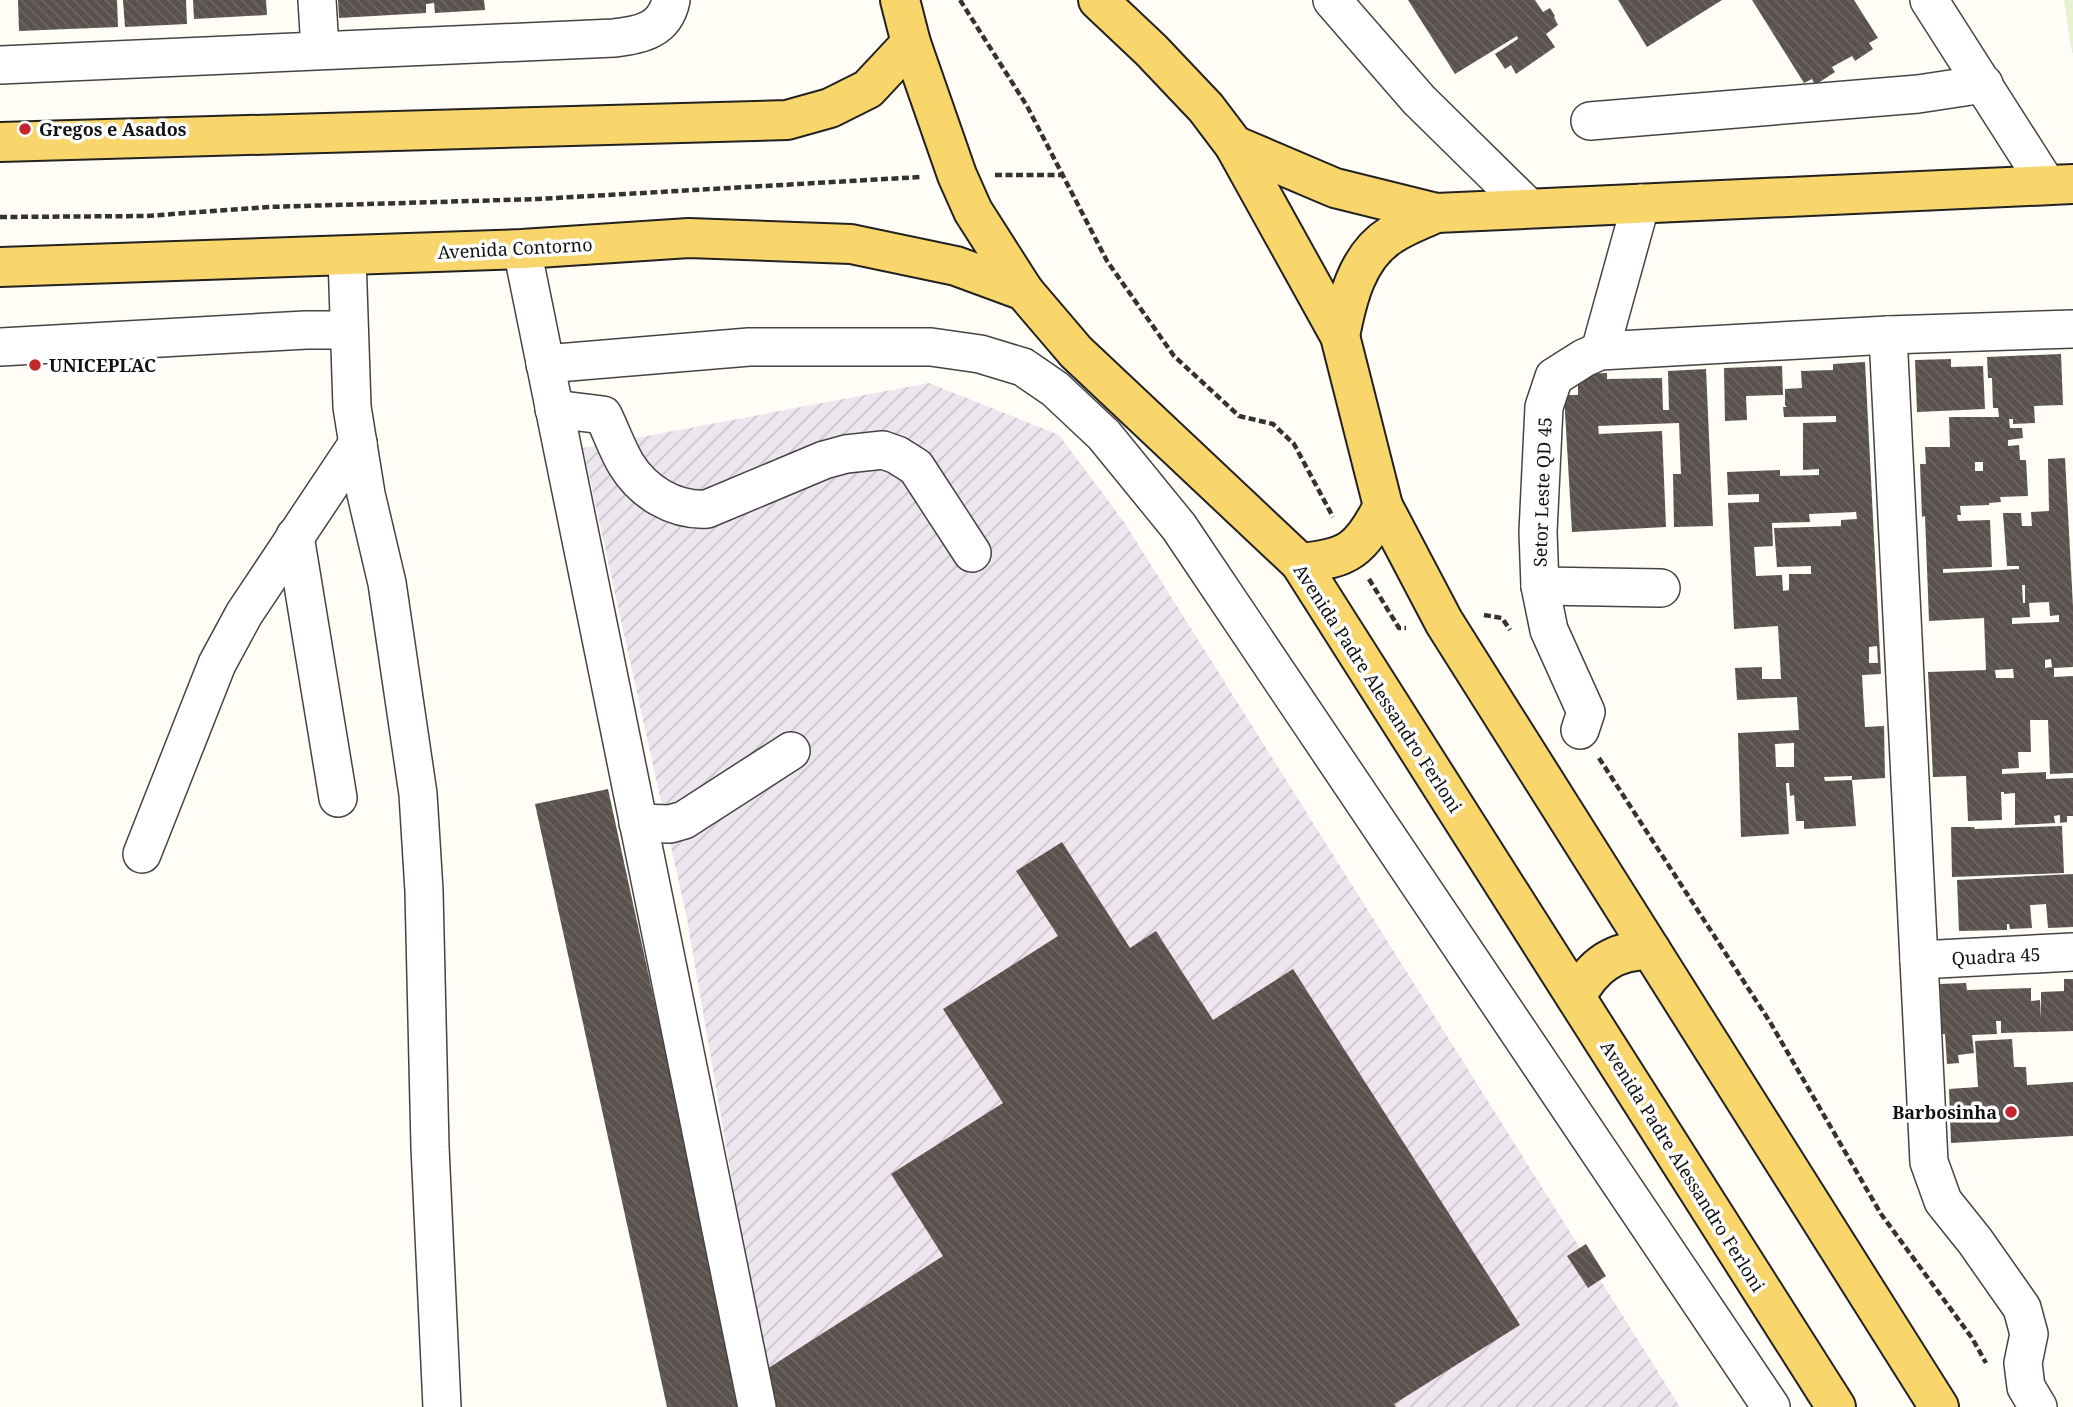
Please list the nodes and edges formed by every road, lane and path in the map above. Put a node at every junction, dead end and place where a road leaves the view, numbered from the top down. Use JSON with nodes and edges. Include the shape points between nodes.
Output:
{"nodes":[{"id":1,"x":317,"y":0,"type":"edge"},
{"id":2,"x":671,"y":0,"type":"edge"},
{"id":3,"x":900,"y":0,"type":"edge"},
{"id":4,"x":1098,"y":0,"type":"edge"},
{"id":5,"x":1332,"y":0,"type":"edge"},
{"id":6,"x":1929,"y":0,"type":"edge"},
{"id":7,"x":911,"y":43,"type":"junction"},
{"id":8,"x":320,"y":49,"type":"junction"},
{"id":9,"x":0,"y":65,"type":"edge"},
{"id":10,"x":1984,"y":84,"type":"junction"},
{"id":11,"x":1590,"y":121,"type":"dead end"},
{"id":12,"x":0,"y":142,"type":"edge"},
{"id":13,"x":1234,"y":145,"type":"junction"},
{"id":14,"x":957,"y":175,"type":"junction"},
{"id":15,"x":1064,"y":175,"type":"dead end"},
{"id":16,"x":2060,"y":184,"type":"edge"},
{"id":17,"x":1641,"y":203,"type":"junction"},
{"id":18,"x":1529,"y":208,"type":"junction"},
{"id":19,"x":1436,"y":213,"type":"junction"},
{"id":20,"x":0,"y":218,"type":"edge"},
{"id":21,"x":522,"y":249,"type":"junction"},
{"id":22,"x":347,"y":256,"type":"junction"},
{"id":23,"x":0,"y":267,"type":"edge"},
{"id":24,"x":1024,"y":290,"type":"junction"},
{"id":25,"x":349,"y":330,"type":"junction"},
{"id":26,"x":2073,"y":330,"type":"edge"},
{"id":27,"x":1888,"y":335,"type":"junction"},
{"id":28,"x":1340,"y":336,"type":"junction"},
{"id":29,"x":0,"y":347,"type":"edge"},
{"id":30,"x":1600,"y":351,"type":"junction"},
{"id":31,"x":589,"y":362,"type":"junction"},
{"id":32,"x":545,"y":364,"type":"junction"},
{"id":33,"x":554,"y":409,"type":"junction"},
{"id":34,"x":603,"y":415,"type":"junction"},
{"id":35,"x":358,"y":443,"type":"junction"},
{"id":36,"x":1383,"y":506,"type":"junction"},
{"id":37,"x":295,"y":536,"type":"junction"},
{"id":38,"x":972,"y":554,"type":"dead end"},
{"id":39,"x":1300,"y":563,"type":"junction"},
{"id":40,"x":1540,"y":586,"type":"junction"},
{"id":41,"x":1661,"y":588,"type":"dead end"},
{"id":42,"x":1580,"y":730,"type":"dead end"},
{"id":43,"x":791,"y":751,"type":"dead end"},
{"id":44,"x":338,"y":798,"type":"dead end"},
{"id":45,"x":638,"y":823,"type":"junction"},
{"id":46,"x":142,"y":854,"type":"dead end"},
{"id":47,"x":1651,"y":950,"type":"junction"},
{"id":48,"x":2073,"y":952,"type":"edge"},
{"id":49,"x":1919,"y":960,"type":"junction"},
{"id":50,"x":1576,"y":997,"type":"junction"},
{"id":51,"x":442,"y":1407,"type":"edge"},
{"id":52,"x":757,"y":1407,"type":"edge"},
{"id":53,"x":1771,"y":1407,"type":"edge"},
{"id":54,"x":1836,"y":1407,"type":"edge"},
{"id":55,"x":1939,"y":1407,"type":"edge"},
{"id":56,"x":2038,"y":1407,"type":"edge"}],
"edges":[{"from":1,"to":8,"type":"street"},
{"from":2,"to":8,"type":"street","via":[[657,27],[640,35]]},
{"from":3,"to":7,"type":"main road","name":"Avenida Padre Alessandro Ferloni"},
{"from":4,"to":13,"type":"main road","via":[[1206,108]]},
{"from":5,"to":18,"type":"street","via":[[1419,100]]},
{"from":6,"to":10,"type":"street"},
{"from":7,"to":12,"type":"main road","via":[[868,89],[830,108],[787,120]]},
{"from":7,"to":14,"type":"main road","name":"Avenida Padre Alessandro Ferloni"},
{"from":8,"to":9,"type":"street"},
{"from":10,"to":11,"type":"street","via":[[1918,94]]},
{"from":10,"to":16,"type":"street"},
{"from":13,"to":19,"type":"main road","via":[[1335,188]]},
{"from":13,"to":28,"type":"main road"},
{"from":14,"to":15,"type":"path"},
{"from":14,"to":20,"type":"path","via":[[538,199]]},
{"from":14,"to":24,"type":"main road","name":"Avenida Padre Alessandro Ferloni","via":[[973,211]]},
{"from":16,"to":17,"type":"main road"},
{"from":17,"to":18,"type":"main road"},
{"from":17,"to":30,"type":"street"},
{"from":18,"to":19,"type":"main road"},
{"from":19,"to":28,"type":"main road","via":[[1390,235],[1371,253],[1356,276]]},
{"from":21,"to":22,"type":"main road","name":"Avenida Contorno"},
{"from":21,"to":24,"type":"main road","name":"Avenida Contorno","via":[[689,238],[851,244],[956,266]]},
{"from":21,"to":32,"type":"street"},
{"from":22,"to":23,"type":"main road","name":"Avenida Contorno"},
{"from":22,"to":25,"type":"street"},
{"from":24,"to":39,"type":"main road","name":"Avenida Padre Alessandro Ferloni","via":[[1076,352]]},
{"from":25,"to":29,"type":"street"},
{"from":25,"to":35,"type":"street"},
{"from":26,"to":27,"type":"street","name":"Setor Leste QD 45"},
{"from":27,"to":30,"type":"street","name":"Setor Leste QD 45"},
{"from":27,"to":49,"type":"street"},
{"from":28,"to":36,"type":"main road"},
{"from":30,"to":40,"type":"street","name":"Setor Leste QD 45","via":[[1554,377],[1544,407]]},
{"from":31,"to":32,"type":"street"},
{"from":31,"to":34,"type":"street"},
{"from":31,"to":53,"type":"street","via":[[749,347],[932,347],[980,354],[1023,368],[1055,389],[1104,435],[1179,527]]},
{"from":32,"to":33,"type":"street"},
{"from":33,"to":34,"type":"street"},
{"from":33,"to":45,"type":"street"},
{"from":34,"to":38,"type":"street","via":[[638,479],[656,497],[691,510],[707,509],[846,454],[883,450],[897,455],[916,467]]},
{"from":35,"to":37,"type":"street"},
{"from":35,"to":51,"type":"street","via":[[387,583],[418,794]]},
{"from":36,"to":39,"type":"main road","via":[[1368,535],[1350,551],[1328,561]]},
{"from":36,"to":47,"type":"main road","via":[[1444,622]]},
{"from":37,"to":44,"type":"street"},
{"from":37,"to":46,"type":"street","via":[[217,664]]},
{"from":39,"to":50,"type":"main road","name":"Avenida Padre Alessandro Ferloni"},
{"from":40,"to":41,"type":"street"},
{"from":40,"to":42,"type":"street","name":"Setor Leste QD 45","via":[[1549,630],[1586,712]]},
{"from":43,"to":45,"type":"street","via":[[684,820]]},
{"from":45,"to":52,"type":"street"},
{"from":47,"to":50,"type":"main road","via":[[1616,955],[1595,968]]},
{"from":47,"to":55,"type":"main road"},
{"from":48,"to":49,"type":"street","name":"Quadra 45"},
{"from":49,"to":56,"type":"street","via":[[1930,1162],[1944,1201],[2022,1308],[2029,1334],[2023,1363],[2026,1387]]},
{"from":50,"to":54,"type":"main road","name":"Avenida Padre Alessandro Ferloni"}]}
